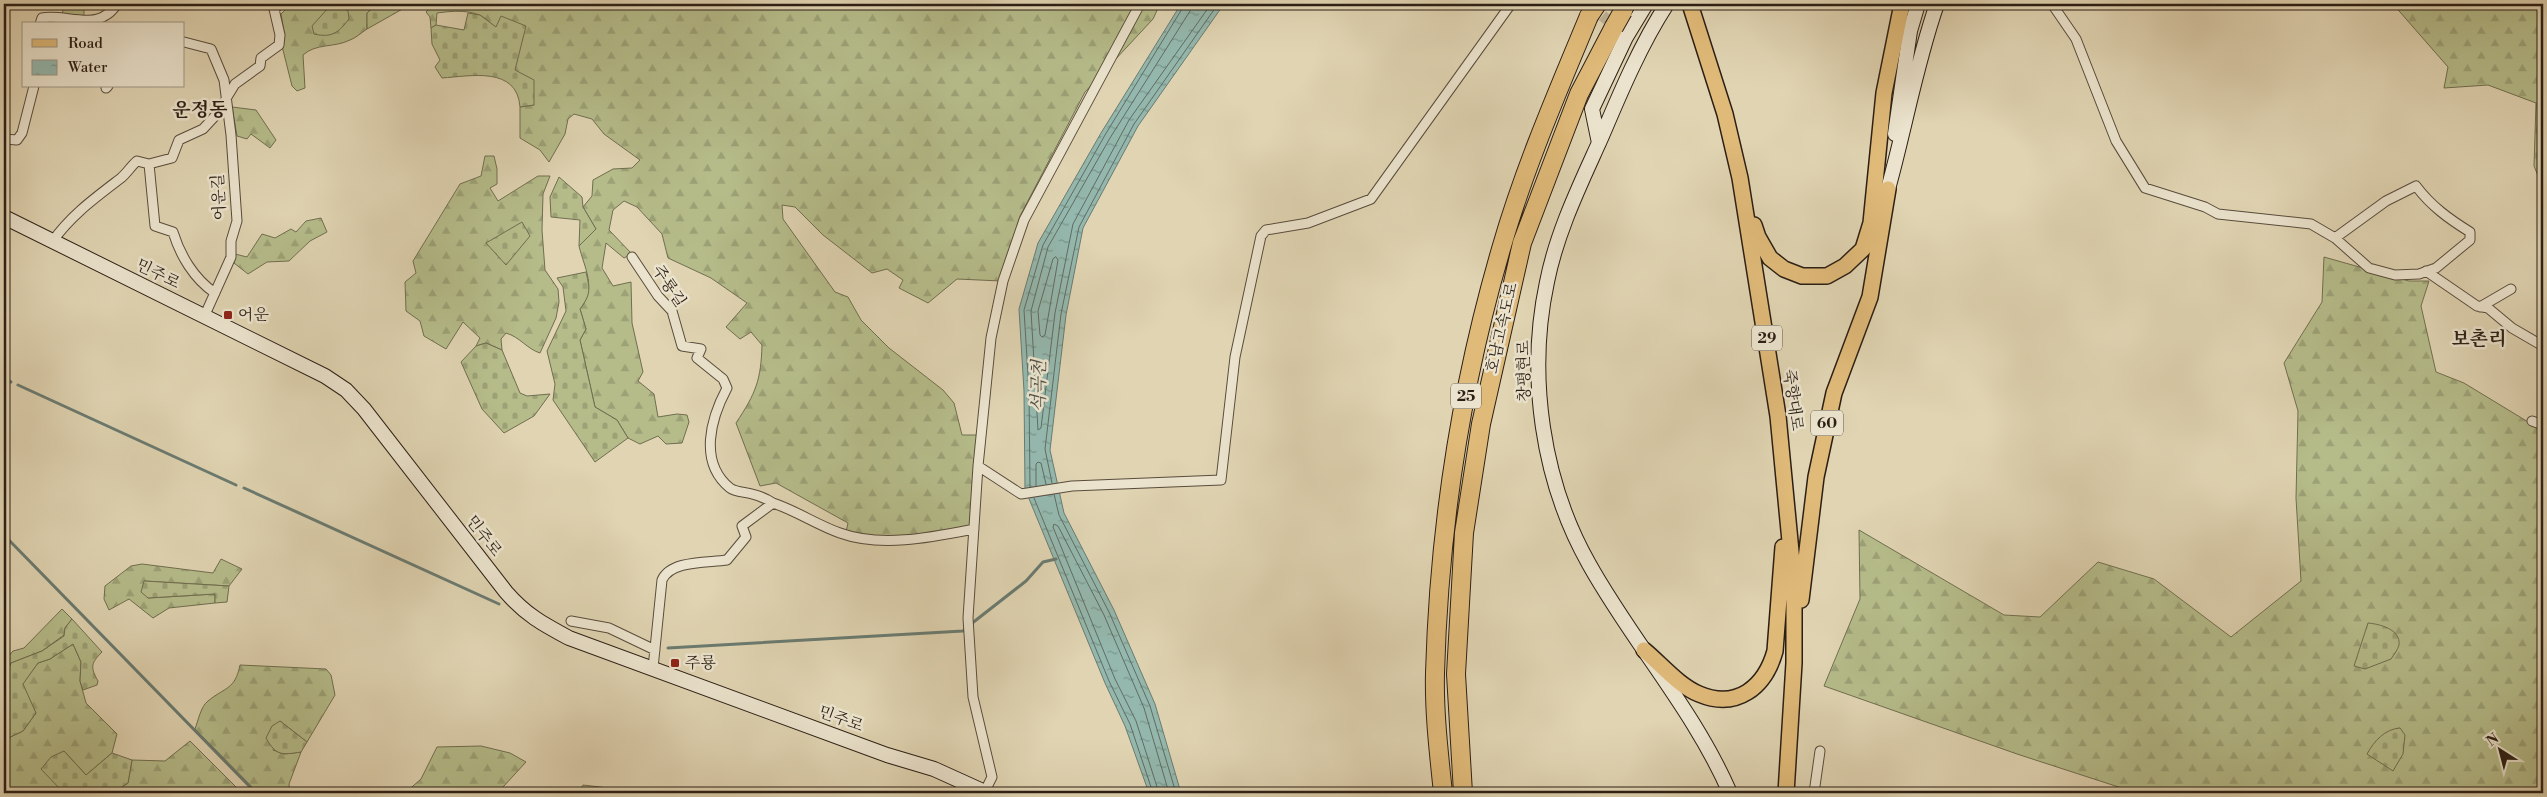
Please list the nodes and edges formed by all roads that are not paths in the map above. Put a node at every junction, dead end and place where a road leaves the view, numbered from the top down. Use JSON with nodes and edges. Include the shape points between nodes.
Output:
{"nodes":[{"id":1,"x":118,"y":4,"type":"edge"},
{"id":2,"x":280,"y":4,"type":"edge"},
{"id":3,"x":1140,"y":4,"type":"edge"},
{"id":4,"x":1511,"y":4,"type":"edge"},
{"id":5,"x":1646,"y":4,"type":"edge"},
{"id":6,"x":1667,"y":4,"type":"edge"},
{"id":7,"x":1690,"y":4,"type":"edge"},
{"id":8,"x":1902,"y":4,"type":"edge"},
{"id":9,"x":1918,"y":4,"type":"edge"},
{"id":10,"x":1937,"y":4,"type":"edge"},
{"id":11,"x":2052,"y":4,"type":"edge"},
{"id":12,"x":1625,"y":8,"type":"edge"},
{"id":13,"x":1593,"y":10,"type":"edge"},
{"id":14,"x":41,"y":21,"type":"edge"},
{"id":15,"x":185,"y":42,"type":"edge"},
{"id":16,"x":33,"y":88,"type":"edge"},
{"id":17,"x":226,"y":96,"type":"junction"},
{"id":18,"x":4,"y":139,"type":"edge"},
{"id":19,"x":1599,"y":143,"type":"junction"},
{"id":20,"x":149,"y":164,"type":"junction"},
{"id":21,"x":1740,"y":178,"type":"junction"},
{"id":22,"x":1888,"y":189,"type":"junction"},
{"id":23,"x":4,"y":217,"type":"edge"},
{"id":24,"x":2335,"y":238,"type":"junction"},
{"id":25,"x":52,"y":242,"type":"junction"},
{"id":26,"x":632,"y":257,"type":"dead end"},
{"id":27,"x":2426,"y":271,"type":"junction"},
{"id":28,"x":2511,"y":289,"type":"dead end"},
{"id":29,"x":215,"y":293,"type":"junction"},
{"id":30,"x":2480,"y":307,"type":"junction"},
{"id":31,"x":204,"y":317,"type":"junction"},
{"id":32,"x":2543,"y":346,"type":"edge"},
{"id":33,"x":2532,"y":421,"type":"dead end"},
{"id":34,"x":2543,"y":425,"type":"edge"},
{"id":35,"x":978,"y":466,"type":"junction"},
{"id":36,"x":1787,"y":499,"type":"junction"},
{"id":37,"x":773,"y":503,"type":"junction"},
{"id":38,"x":974,"y":529,"type":"junction"},
{"id":39,"x":571,"y":621,"type":"dead end"},
{"id":40,"x":655,"y":650,"type":"junction"},
{"id":41,"x":1644,"y":650,"type":"junction"},
{"id":42,"x":1794,"y":663,"type":"junction"},
{"id":43,"x":653,"y":668,"type":"junction"},
{"id":44,"x":1820,"y":751,"type":"dead end"},
{"id":45,"x":986,"y":792,"type":"edge"},
{"id":46,"x":1443,"y":793,"type":"edge"},
{"id":47,"x":1463,"y":793,"type":"edge"},
{"id":48,"x":1730,"y":793,"type":"edge"},
{"id":49,"x":1786,"y":793,"type":"edge"},
{"id":50,"x":1814,"y":793,"type":"edge"}],
"edges":[{"from":1,"to":14,"type":"street","via":[[106,16],[88,20],[51,16]]},
{"from":2,"to":17,"type":"street","via":[[274,9],[280,35],[278,45],[261,58],[260,66],[235,84]]},
{"from":3,"to":35,"type":"street","via":[[1024,220],[1003,281],[991,338]]},
{"from":4,"to":35,"type":"street","via":[[1371,200],[1308,224],[1266,230],[1261,236],[1235,357],[1221,480],[1064,487],[1022,494]]},
{"from":5,"to":19,"type":"main road","via":[[1626,37],[1592,109]]},
{"from":6,"to":19,"type":"main road","name":"창평현로","via":[[1641,50]]},
{"from":7,"to":21,"type":"main road","name":"죽향대로","number":"29"},
{"from":8,"to":21,"type":"main road","via":[[1884,93],[1871,223],[1864,249],[1845,266],[1827,276],[1802,276],[1784,269],[1770,258],[1758,237]]},
{"from":9,"to":22,"type":"main road","number":"60","via":[[1910,31]]},
{"from":10,"to":22,"type":"main road","via":[[1922,47]]},
{"from":11,"to":24,"type":"street","via":[[2076,39],[2116,141],[2145,188],[2218,214],[2311,224]]},
{"from":12,"to":47,"type":"highway","name":"호남고속도로","number":"25","bridge":true,"via":[[1579,94],[1522,243],[1480,424],[1464,533],[1456,674]]},
{"from":13,"to":46,"type":"highway","name":"호남고속도로","number":"25","via":[[1544,123],[1501,249],[1467,388],[1445,522],[1435,674]]},
{"from":15,"to":17,"type":"street","name":"어운길","via":[[211,50],[224,80]]},
{"from":16,"to":18,"type":"street","via":[[22,133],[16,140]]},
{"from":17,"to":20,"type":"street","via":[[216,115],[203,129],[180,140],[172,158]]},
{"from":17,"to":29,"type":"street","name":"어운길","via":[[237,221],[231,257]]},
{"from":19,"to":41,"type":"main road","name":"창평현로","via":[[1556,248],[1547,282],[1541,319],[1539,370],[1543,418],[1553,474],[1571,526],[1589,564]]},
{"from":20,"to":25,"type":"street","via":[[137,162],[130,167],[123,177],[103,189],[65,224]]},
{"from":20,"to":29,"type":"street","via":[[155,226],[173,232],[179,252],[206,287]]},
{"from":21,"to":36,"type":"main road","name":"죽향대로","number":"29","via":[[1777,407]]},
{"from":22,"to":42,"type":"main road","number":"60","via":[[1870,297],[1834,393],[1816,477]]},
{"from":23,"to":25,"type":"main road","name":"민주로"},
{"from":24,"to":27,"type":"street","via":[[2369,268],[2395,275]]},
{"from":24,"to":27,"type":"street","via":[[2386,200],[2416,186],[2445,216],[2470,232],[2470,240],[2454,255]]},
{"from":25,"to":31,"type":"main road","name":"민주로"},
{"from":26,"to":37,"type":"street","name":"주룡길","via":[[672,311],[682,346],[701,349],[697,358],[723,379],[727,388],[711,423],[710,454],[719,476],[731,489]]},
{"from":27,"to":30,"type":"street"},
{"from":28,"to":30,"type":"street"},
{"from":29,"to":31,"type":"street","name":"어운길"},
{"from":30,"to":32,"type":"street","via":[[2488,308],[2512,328]]},
{"from":31,"to":43,"type":"main road","name":"민주로","via":[[325,376],[346,390],[522,611],[569,638]]},
{"from":33,"to":34,"type":"street"},
{"from":35,"to":38,"type":"street"},
{"from":36,"to":41,"type":"main road","via":[[1774,651],[1770,668],[1761,682],[1731,699],[1714,699],[1697,694]]},
{"from":36,"to":42,"type":"main road","name":"죽향대로","number":"29","via":[[1794,583]]},
{"from":37,"to":38,"type":"street","name":"주룡길","via":[[840,534],[856,538],[896,539]]},
{"from":37,"to":40,"type":"street","via":[[742,526],[746,537],[727,560],[673,568],[665,575]]},
{"from":38,"to":45,"type":"street","via":[[968,633],[973,697],[992,777]]},
{"from":39,"to":40,"type":"street","via":[[609,628]]},
{"from":40,"to":43,"type":"street"},
{"from":41,"to":48,"type":"main road","name":"창평현로","via":[[1689,716]]},
{"from":42,"to":49,"type":"main road","name":"죽향대로","number":"29"},
{"from":43,"to":45,"type":"main road","name":"민주로","via":[[887,755],[934,769]]},
{"from":44,"to":50,"type":"street"}]}
